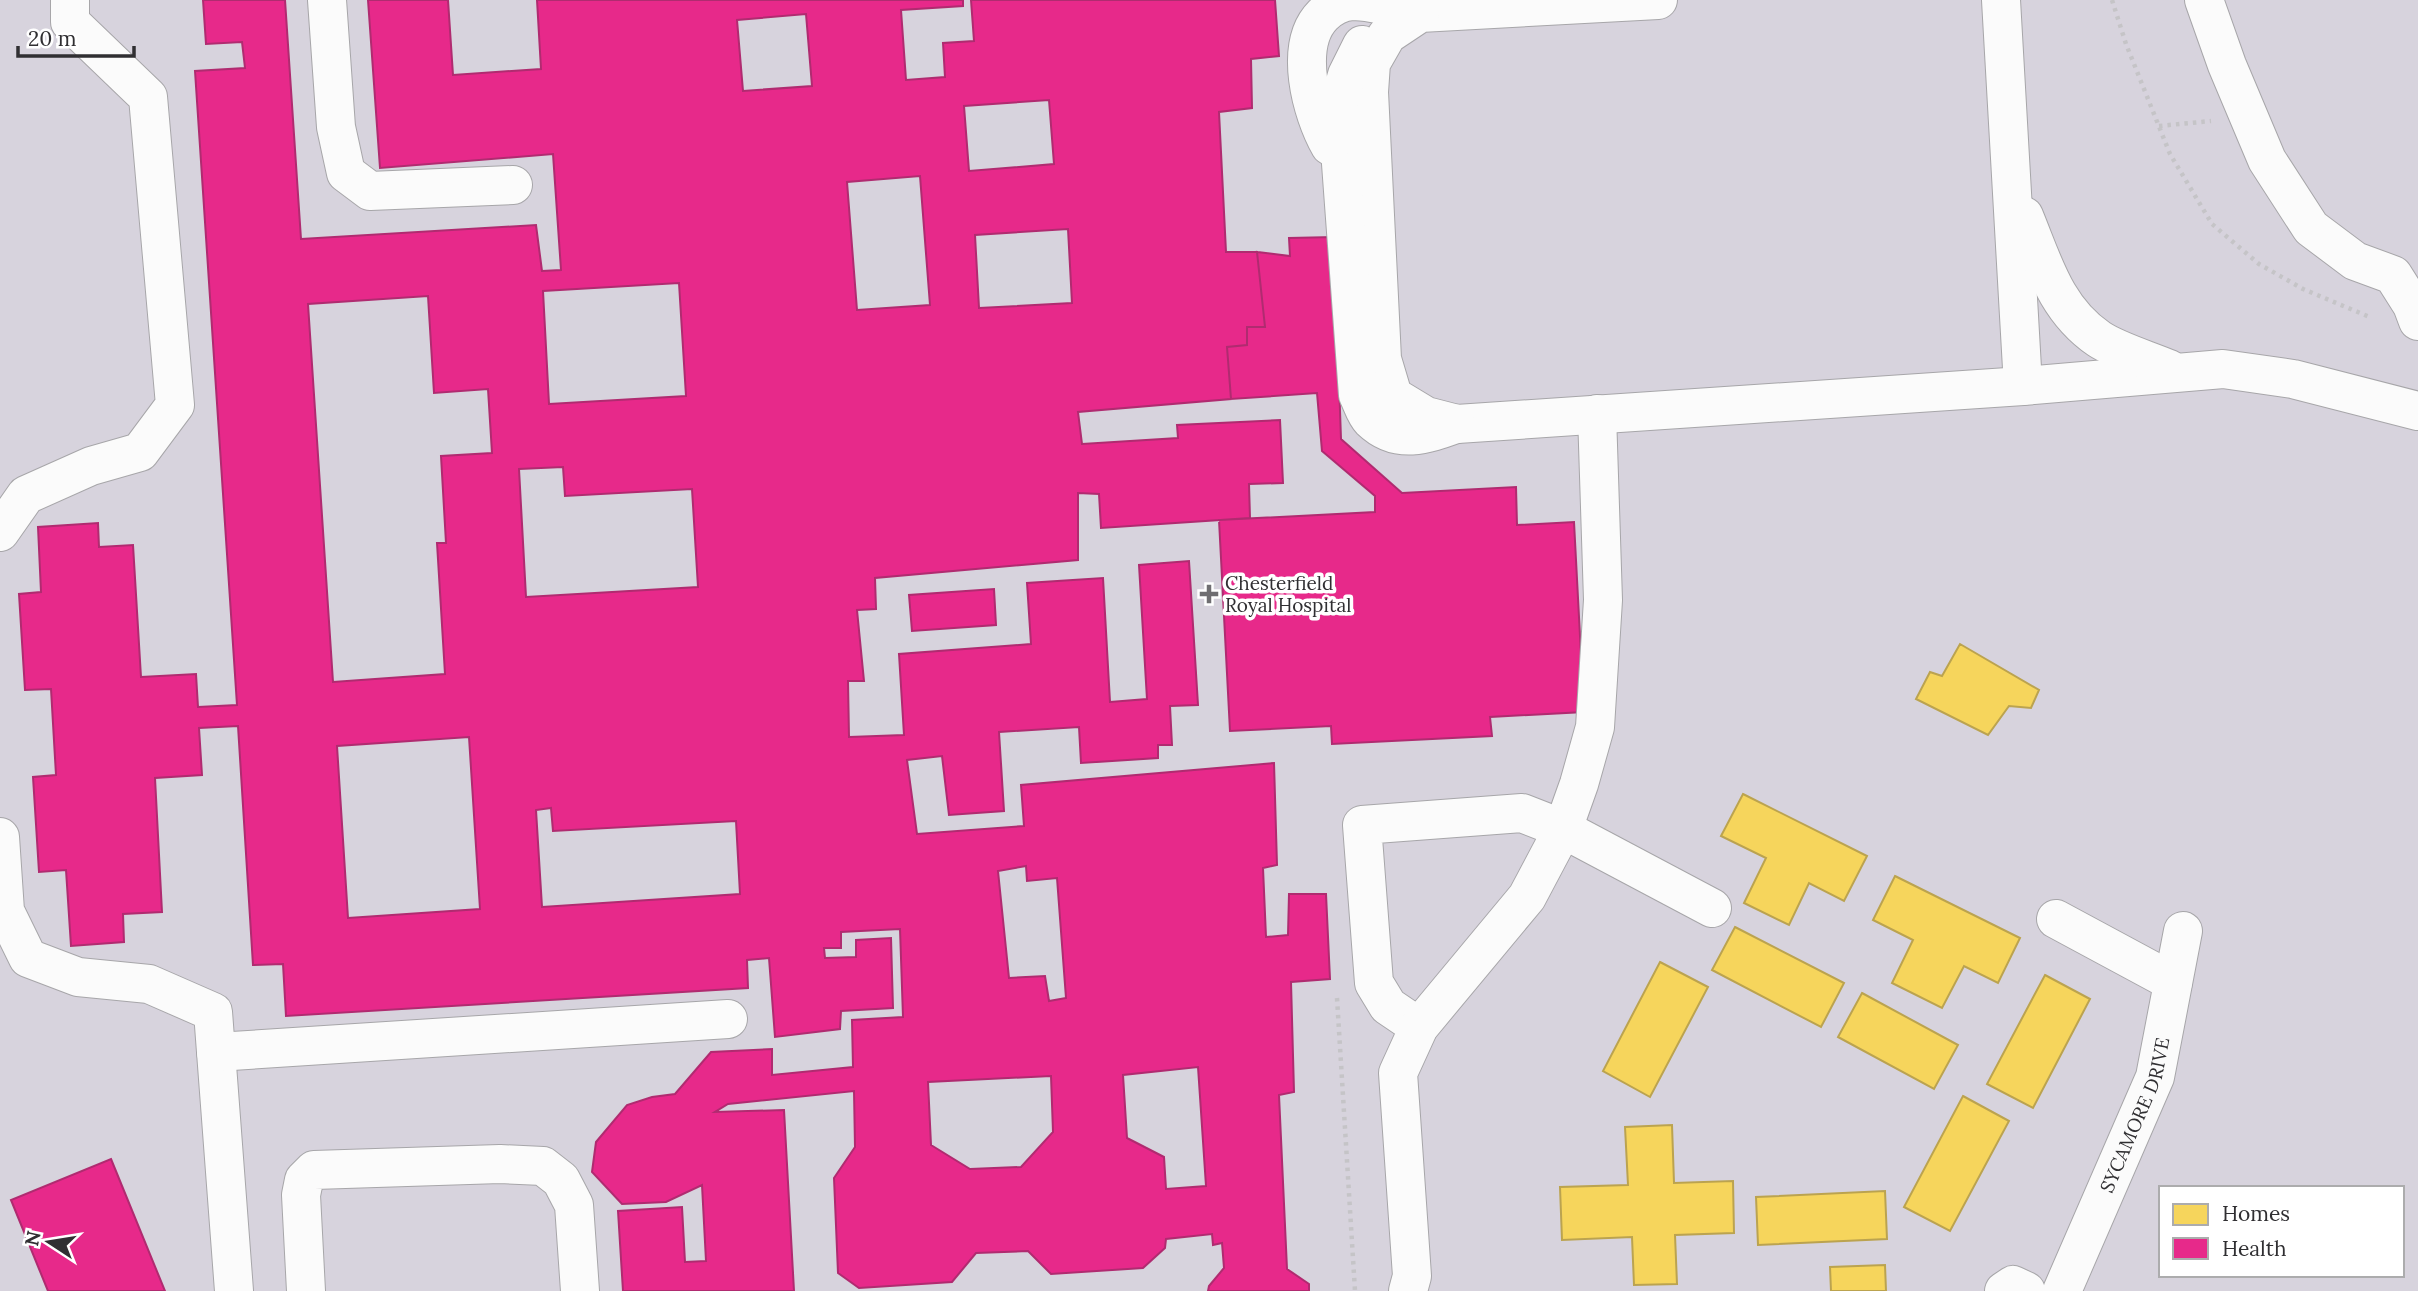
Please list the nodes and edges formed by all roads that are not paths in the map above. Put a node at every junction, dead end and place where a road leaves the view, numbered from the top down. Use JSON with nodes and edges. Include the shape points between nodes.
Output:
{"nodes":[{"id":1,"x":70,"y":0,"type":"edge"},
{"id":2,"x":327,"y":0,"type":"edge"},
{"id":3,"x":1658,"y":0,"type":"edge"},
{"id":4,"x":2001,"y":0,"type":"edge"},
{"id":5,"x":2204,"y":0,"type":"edge"},
{"id":6,"x":1420,"y":13,"type":"junction"},
{"id":7,"x":1342,"y":166,"type":"junction"},
{"id":8,"x":513,"y":185,"type":"dead end"},
{"id":9,"x":2012,"y":185,"type":"junction"},
{"id":10,"x":2418,"y":321,"type":"edge"},
{"id":11,"x":2177,"y":372,"type":"junction"},
{"id":12,"x":2023,"y":386,"type":"junction"},
{"id":13,"x":2418,"y":411,"type":"edge"},
{"id":14,"x":1597,"y":414,"type":"junction"},
{"id":15,"x":1457,"y":424,"type":"junction"},
{"id":16,"x":0,"y":531,"type":"edge"},
{"id":17,"x":1563,"y":829,"type":"junction"},
{"id":18,"x":0,"y":837,"type":"edge"},
{"id":19,"x":1713,"y":908,"type":"dead end"},
{"id":20,"x":2056,"y":919,"type":"dead end"},
{"id":21,"x":2183,"y":930,"type":"dead end"},
{"id":22,"x":2173,"y":982,"type":"junction"},
{"id":23,"x":728,"y":1019,"type":"dead end"},
{"id":24,"x":1419,"y":1027,"type":"junction"},
{"id":25,"x":216,"y":1052,"type":"junction"},
{"id":26,"x":234,"y":1291,"type":"edge"},
{"id":27,"x":306,"y":1291,"type":"edge"},
{"id":28,"x":580,"y":1291,"type":"edge"},
{"id":29,"x":1408,"y":1291,"type":"edge"},
{"id":30,"x":2004,"y":1291,"type":"edge"},
{"id":31,"x":2026,"y":1291,"type":"edge"},
{"id":32,"x":2062,"y":1291,"type":"edge"}],
"edges":[{"from":1,"to":16,"type":"street","via":[[70,22],[148,97],[175,405],[140,452],[26,495]]},
{"from":2,"to":8,"type":"street","via":[[336,127],[346,173],[370,191]]},
{"from":3,"to":6,"type":"street"},
{"from":4,"to":9,"type":"street"},
{"from":5,"to":10,"type":"street","via":[[2267,160],[2311,228],[2355,261],[2393,275]]},
{"from":6,"to":7,"type":"street","via":[[1380,26],[1360,48],[1337,109]]},
{"from":6,"to":7,"type":"street","via":[[1351,1],[1333,6],[1309,35],[1307,60],[1317,117]]},
{"from":6,"to":15,"type":"street","via":[[1387,35],[1371,63],[1382,359],[1393,396],[1426,416]]},
{"from":7,"to":15,"type":"street","via":[[1357,395],[1370,419],[1393,435],[1423,436]]},
{"from":9,"to":11,"type":"street","via":[[2058,298],[2099,339]]},
{"from":9,"to":12,"type":"street"},
{"from":11,"to":12,"type":"street"},
{"from":11,"to":13,"type":"street","via":[[2223,369],[2293,379]]},
{"from":12,"to":14,"type":"street"},
{"from":14,"to":15,"type":"street"},
{"from":14,"to":17,"type":"street","via":[[1603,600],[1595,727]]},
{"from":17,"to":19,"type":"street"},
{"from":17,"to":24,"type":"street","via":[[1527,897]]},
{"from":17,"to":24,"type":"street","via":[[1522,813],[1362,825],[1374,984],[1388,1006]]},
{"from":18,"to":25,"type":"street","via":[[5,911],[28,958],[78,977],[149,984],[213,1012]]},
{"from":20,"to":22,"type":"street"},
{"from":21,"to":22,"type":"street","name":"SYCAMORE DRIVE"},
{"from":22,"to":32,"type":"street","name":"SYCAMORE DRIVE","via":[[2155,1077]]},
{"from":23,"to":25,"type":"street"},
{"from":24,"to":29,"type":"street","via":[[1398,1073],[1412,1276]]},
{"from":25,"to":26,"type":"street"},
{"from":27,"to":28,"type":"street","via":[[301,1195],[304,1180],[314,1170],[500,1164],[543,1166],[561,1180],[574,1205]]},
{"from":30,"to":31,"type":"street","via":[[2014,1284]]}]}
